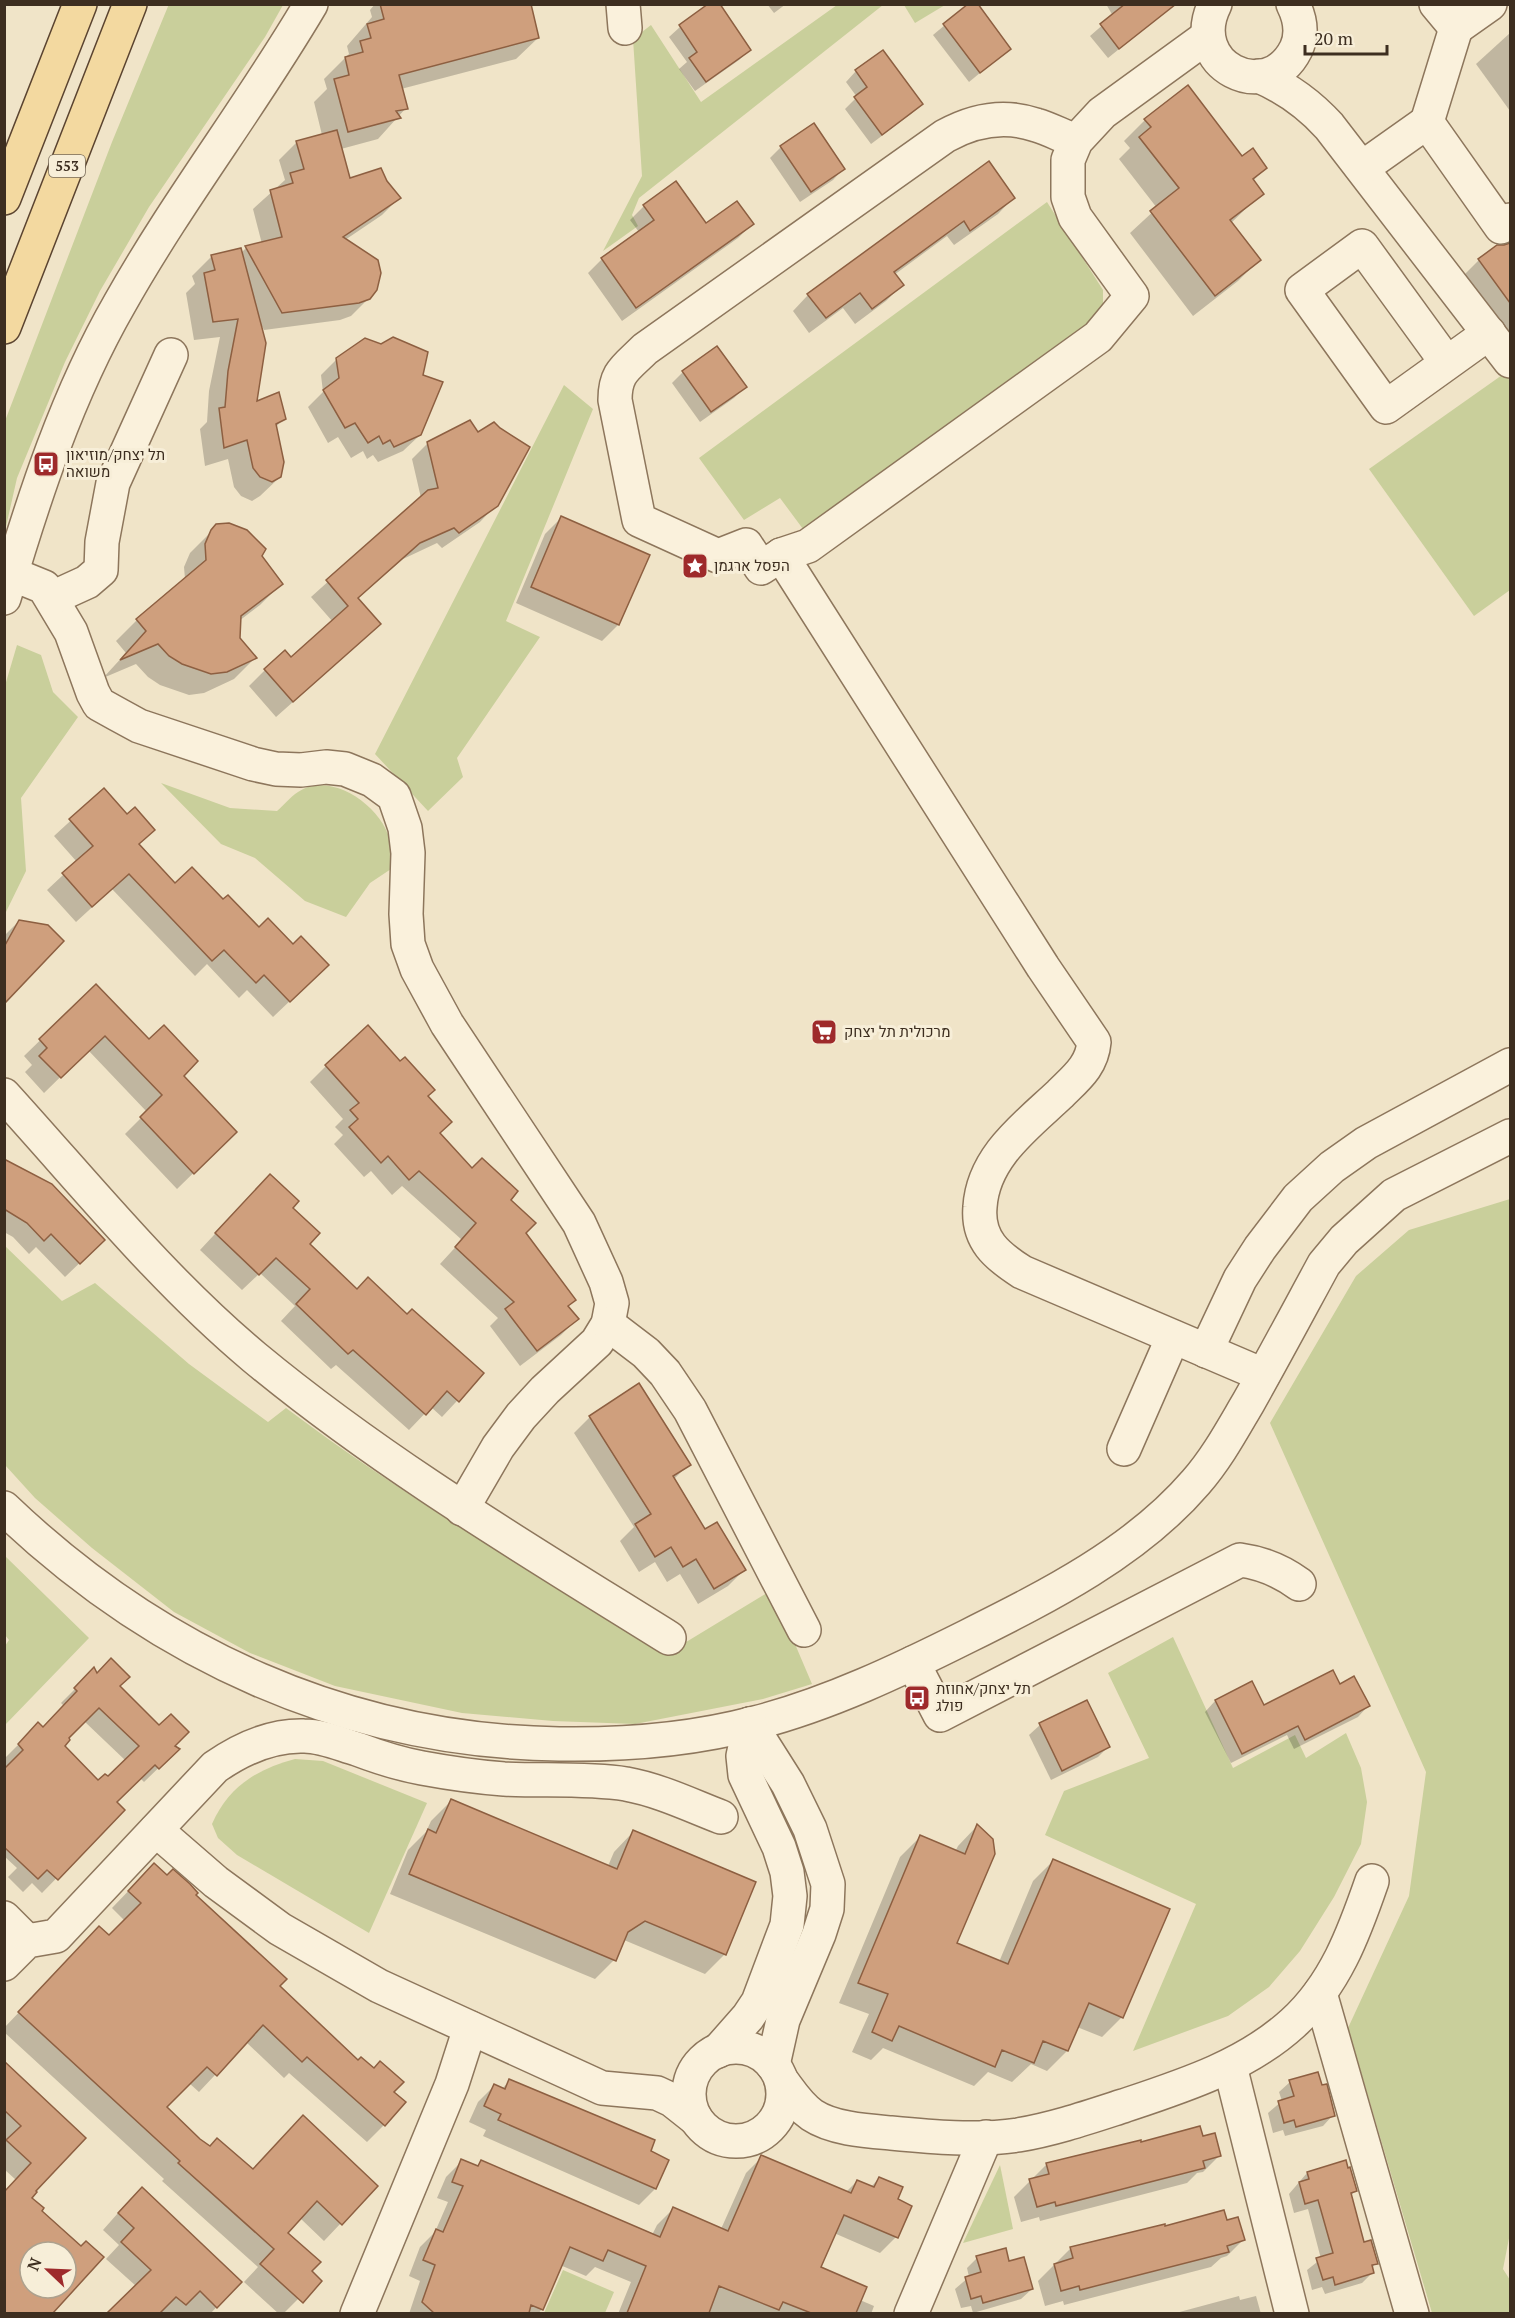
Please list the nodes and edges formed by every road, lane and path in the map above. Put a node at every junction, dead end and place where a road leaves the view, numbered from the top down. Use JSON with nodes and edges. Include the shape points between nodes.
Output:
{"nodes":[{"id":1,"x":80,"y":4,"type":"edge"},
{"id":2,"x":130,"y":4,"type":"edge"},
{"id":3,"x":310,"y":4,"type":"edge"},
{"id":4,"x":1490,"y":4,"type":"edge"},
{"id":5,"x":1211,"y":15,"type":"edge"},
{"id":6,"x":1446,"y":16,"type":"edge"},
{"id":7,"x":1299,"y":20,"type":"edge"},
{"id":8,"x":1259,"y":76,"type":"junction"},
{"id":9,"x":1427,"y":122,"type":"junction"},
{"id":10,"x":1329,"y":126,"type":"junction"},
{"id":11,"x":1076,"y":141,"type":"junction"},
{"id":12,"x":1362,"y":168,"type":"junction"},
{"id":13,"x":4,"y":198,"type":"edge"},
{"id":14,"x":1510,"y":220,"type":"edge"},
{"id":15,"x":4,"y":327,"type":"edge"},
{"id":16,"x":1489,"y":333,"type":"junction"},
{"id":17,"x":171,"y":355,"type":"dead end"},
{"id":18,"x":1510,"y":361,"type":"edge"},
{"id":19,"x":1447,"y":363,"type":"junction"},
{"id":20,"x":781,"y":555,"type":"junction"},
{"id":21,"x":8,"y":586,"type":"edge"},
{"id":22,"x":52,"y":598,"type":"junction"},
{"id":23,"x":1510,"y":1065,"type":"edge"},
{"id":24,"x":4,"y":1095,"type":"edge"},
{"id":25,"x":1510,"y":1136,"type":"edge"},
{"id":26,"x":608,"y":1324,"type":"junction"},
{"id":27,"x":1173,"y":1337,"type":"junction"},
{"id":28,"x":1206,"y":1351,"type":"junction"},
{"id":29,"x":1263,"y":1375,"type":"junction"},
{"id":30,"x":1124,"y":1449,"type":"dead end"},
{"id":31,"x":4,"y":1508,"type":"edge"},
{"id":32,"x":462,"y":1509,"type":"junction"},
{"id":33,"x":1299,"y":1584,"type":"dead end"},
{"id":34,"x":804,"y":1630,"type":"dead end"},
{"id":35,"x":669,"y":1638,"type":"dead end"},
{"id":36,"x":913,"y":1663,"type":"junction"},
{"id":37,"x":750,"y":1724,"type":"junction"},
{"id":38,"x":721,"y":1817,"type":"dead end"},
{"id":39,"x":156,"y":1830,"type":"junction"},
{"id":40,"x":1372,"y":1881,"type":"dead end"},
{"id":41,"x":12,"y":1941,"type":"edge"},
{"id":42,"x":1320,"y":1993,"type":"junction"},
{"id":43,"x":470,"y":2028,"type":"junction"},
{"id":44,"x":709,"y":2058,"type":"junction"},
{"id":45,"x":1230,"y":2066,"type":"junction"},
{"id":46,"x":777,"y":2073,"type":"junction"},
{"id":47,"x":636,"y":2093,"type":"junction"},
{"id":48,"x":696,"y":2119,"type":"junction"},
{"id":49,"x":832,"y":2124,"type":"junction"},
{"id":50,"x":764,"y":2133,"type":"junction"},
{"id":51,"x":986,"y":2137,"type":"junction"},
{"id":52,"x":357,"y":2313,"type":"edge"},
{"id":53,"x":911,"y":2313,"type":"edge"},
{"id":54,"x":1292,"y":2313,"type":"edge"},
{"id":55,"x":1412,"y":2313,"type":"edge"}],
"edges":[{"from":1,"to":13,"type":"main road"},
{"from":2,"to":15,"type":"main road","number":"553"},
{"from":3,"to":21,"type":"street","via":[[146,258],[100,340],[58,435]]},
{"from":4,"to":6,"type":"street"},
{"from":5,"to":8,"type":"street","via":[[1214,53],[1225,67],[1241,75]]},
{"from":5,"to":11,"type":"street"},
{"from":6,"to":9,"type":"street"},
{"from":7,"to":8,"type":"street","via":[[1291,57],[1281,67]]},
{"from":7,"to":10,"type":"street","via":[[1316,98]]},
{"from":8,"to":10,"type":"street","via":[[1300,98]]},
{"from":9,"to":12,"type":"street"},
{"from":9,"to":14,"type":"street","via":[[1501,227]]},
{"from":10,"to":12,"type":"street"},
{"from":11,"to":20,"type":"street","via":[[1068,160],[1068,197],[1075,217],[1132,296],[1098,337],[808,546]]},
{"from":11,"to":20,"type":"street","via":[[1024,122],[1003,119],[962,127],[645,349],[620,374],[615,384],[615,400],[639,520],[718,556],[746,545],[761,568]]},
{"from":12,"to":16,"type":"street"},
{"from":16,"to":18,"type":"street"},
{"from":16,"to":19,"type":"street"},
{"from":17,"to":22,"type":"street","via":[[113,483],[101,570],[87,582]]},
{"from":19,"to":19,"type":"street","via":[[1386,407],[1302,290],[1362,246]]},
{"from":20,"to":27,"type":"street","via":[[1094,1042],[1093,1054],[1084,1070],[1008,1144],[991,1168],[981,1192],[979,1217],[986,1240],[998,1256],[1022,1272]]},
{"from":21,"to":22,"type":"street","via":[[44,587]]},
{"from":22,"to":26,"type":"street","via":[[71,632],[99,704],[139,726],[253,764],[301,770],[345,769],[372,780],[394,796],[406,836],[408,944],[417,969],[447,1024],[579,1223],[606,1282],[612,1303]]},
{"from":23,"to":28,"type":"street","via":[[1366,1143],[1298,1198],[1240,1279]]},
{"from":24,"to":32,"type":"street","via":[[192,1301],[316,1405]]},
{"from":25,"to":29,"type":"street","via":[[1394,1195],[1344,1240],[1324,1264]]},
{"from":26,"to":32,"type":"street","via":[[597,1342],[521,1416]]},
{"from":26,"to":34,"type":"street","via":[[653,1360],[690,1410]]},
{"from":27,"to":28,"type":"street"},
{"from":27,"to":30,"type":"street"},
{"from":28,"to":29,"type":"street"},
{"from":29,"to":36,"type":"street","via":[[1222,1447],[1196,1483],[1161,1518],[1074,1580]]},
{"from":31,"to":37,"type":"street","via":[[90,1580],[201,1653],[289,1692],[375,1721],[488,1741],[585,1744],[697,1736]]},
{"from":32,"to":35,"type":"street"},
{"from":33,"to":36,"type":"street","via":[[1259,1562],[1239,1560],[940,1715]]},
{"from":36,"to":37,"type":"street","via":[[812,1705]]},
{"from":37,"to":44,"type":"street","via":[[743,1755],[745,1775],[787,1872],[787,1925],[758,2002]]},
{"from":37,"to":46,"type":"street","via":[[806,1820],[828,1884],[825,1918],[783,2020]]},
{"from":38,"to":39,"type":"street","via":[[626,1784],[502,1779],[423,1768],[304,1736],[281,1738],[234,1754],[215,1767]]},
{"from":39,"to":41,"type":"street","via":[[56,1936]]},
{"from":39,"to":43,"type":"street","via":[[216,1882],[280,1929],[379,1986]]},
{"from":40,"to":42,"type":"street","via":[[1351,1938]]},
{"from":42,"to":45,"type":"street","via":[[1292,2023]]},
{"from":42,"to":55,"type":"street"},
{"from":43,"to":47,"type":"street","via":[[602,2088]]},
{"from":43,"to":52,"type":"street","via":[[452,2084]]},
{"from":44,"to":46,"type":"street","via":[[737,2047],[748,2048],[759,2053]]},
{"from":44,"to":47,"type":"street"},
{"from":44,"to":48,"type":"street","via":[[693,2076],[689,2089]]},
{"from":45,"to":51,"type":"street","via":[[1179,2087],[1053,2127]]},
{"from":45,"to":54,"type":"street"},
{"from":46,"to":49,"type":"street","via":[[797,2102],[813,2116]]},
{"from":46,"to":50,"type":"street","via":[[782,2107]]},
{"from":47,"to":48,"type":"street","via":[[657,2093]]},
{"from":48,"to":50,"type":"street","via":[[706,2131],[727,2140],[750,2139]]},
{"from":49,"to":50,"type":"street"},
{"from":49,"to":51,"type":"street","via":[[927,2137]]},
{"from":51,"to":53,"type":"street"}]}
